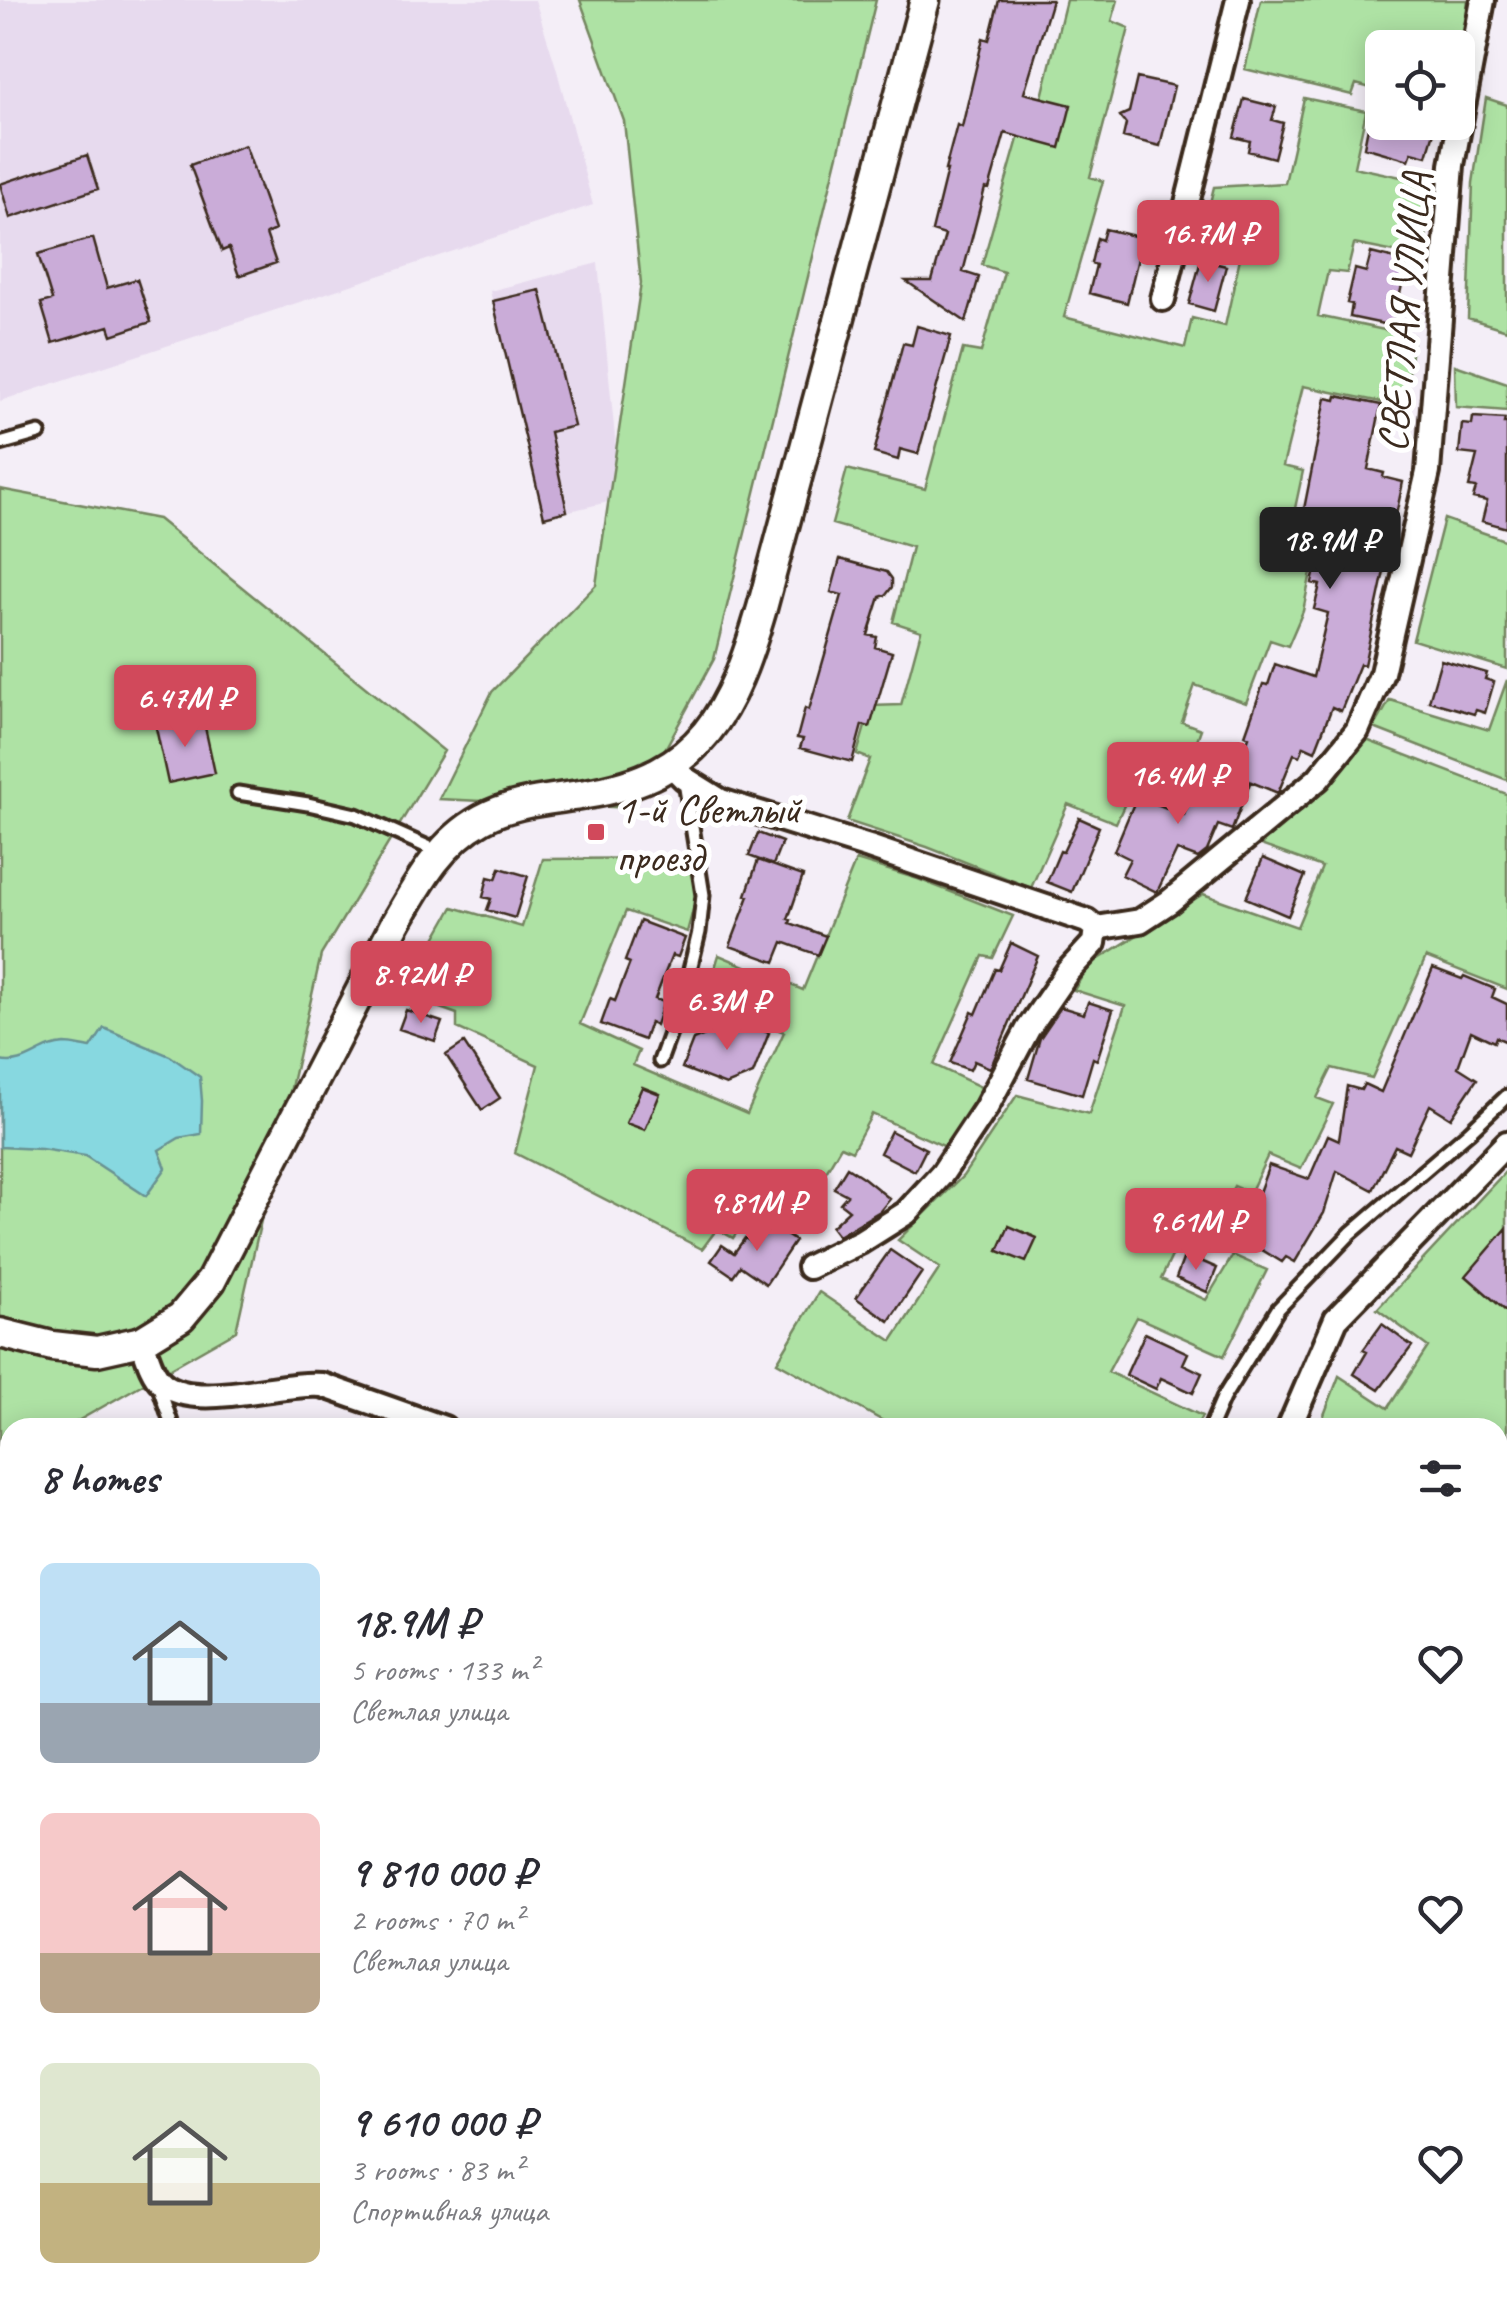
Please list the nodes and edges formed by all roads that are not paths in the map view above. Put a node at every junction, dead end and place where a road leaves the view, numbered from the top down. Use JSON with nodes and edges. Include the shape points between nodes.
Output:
{"nodes":[{"id":1,"x":925,"y":0,"type":"edge"},
{"id":2,"x":1238,"y":0,"type":"edge"},
{"id":3,"x":1483,"y":0,"type":"edge"},
{"id":4,"x":1163,"y":299,"type":"dead end"},
{"id":5,"x":39,"y":432,"type":"dead end"},
{"id":6,"x":0,"y":444,"type":"edge"},
{"id":7,"x":678,"y":772,"type":"junction"},
{"id":8,"x":238,"y":793,"type":"dead end"},
{"id":9,"x":440,"y":852,"type":"junction"},
{"id":10,"x":1096,"y":928,"type":"junction"},
{"id":11,"x":660,"y":1061,"type":"dead end"},
{"id":12,"x":1507,"y":1096,"type":"edge"},
{"id":13,"x":1507,"y":1143,"type":"edge"},
{"id":14,"x":808,"y":1267,"type":"dead end"},
{"id":15,"x":0,"y":1333,"type":"edge"},
{"id":16,"x":142,"y":1341,"type":"junction"},
{"id":17,"x":155,"y":1374,"type":"junction"},
{"id":18,"x":170,"y":1418,"type":"edge"},
{"id":19,"x":416,"y":1418,"type":"edge"},
{"id":20,"x":1214,"y":1418,"type":"edge"},
{"id":21,"x":1293,"y":1418,"type":"edge"}],
"edges":[{"from":1,"to":7,"type":"street","via":[[749,651],[719,716]]},
{"from":2,"to":4,"type":"street"},
{"from":3,"to":10,"type":"street","name":"СВЕТЛАЯ УЛИЦА","via":[[1452,165],[1428,472],[1382,673],[1357,731],[1318,778],[1169,902],[1140,921]]},
{"from":5,"to":6,"type":"lane"},
{"from":7,"to":9,"type":"street","via":[[508,808]]},
{"from":7,"to":10,"type":"street","via":[[722,801]]},
{"from":7,"to":11,"type":"lane","via":[[703,896],[684,996]]},
{"from":8,"to":9,"type":"lane","via":[[356,815]]},
{"from":9,"to":16,"type":"street","via":[[395,924],[210,1280],[181,1317]]},
{"from":10,"to":14,"type":"street","via":[[1094,943],[1028,1029],[942,1174],[906,1213]]},
{"from":12,"to":20,"type":"lane","via":[[1351,1232],[1278,1309]]},
{"from":13,"to":21,"type":"street","via":[[1336,1319]]},
{"from":15,"to":16,"type":"street","via":[[98,1351]]},
{"from":16,"to":17,"type":"street"},
{"from":17,"to":18,"type":"lane"},
{"from":17,"to":19,"type":"street","via":[[173,1390],[201,1395],[322,1385]]}]}
